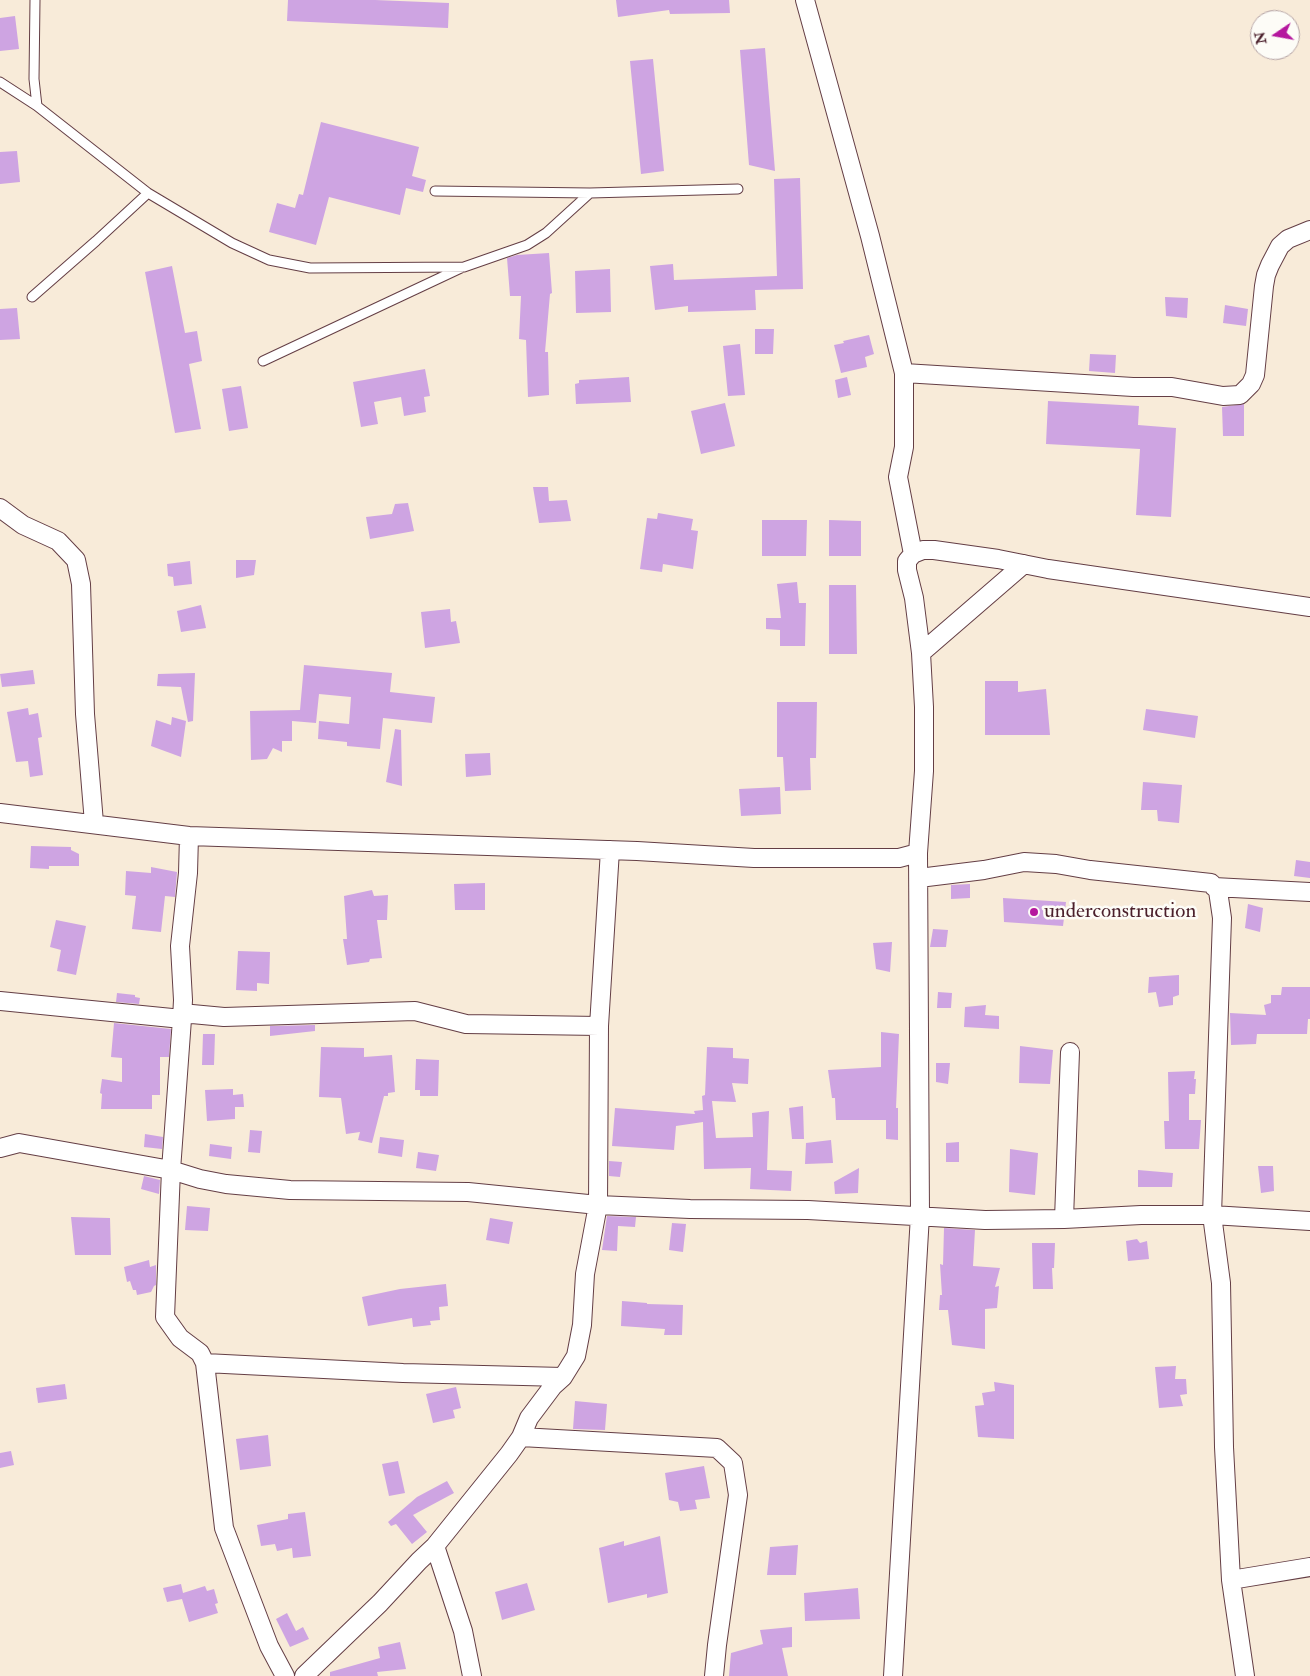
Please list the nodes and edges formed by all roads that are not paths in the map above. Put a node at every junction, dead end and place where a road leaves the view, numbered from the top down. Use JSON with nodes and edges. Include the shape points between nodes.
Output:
{"nodes":[{"id":1,"x":34,"y":0,"type":"edge"},
{"id":2,"x":805,"y":0,"type":"edge"},
{"id":3,"x":0,"y":82,"type":"edge"},
{"id":4,"x":37,"y":106,"type":"junction"},
{"id":5,"x":738,"y":189,"type":"dead end"},
{"id":6,"x":435,"y":191,"type":"dead end"},
{"id":7,"x":148,"y":193,"type":"junction"},
{"id":8,"x":590,"y":193,"type":"junction"},
{"id":9,"x":1310,"y":230,"type":"edge"},
{"id":10,"x":464,"y":267,"type":"junction"},
{"id":11,"x":32,"y":296,"type":"dead end"},
{"id":12,"x":263,"y":361,"type":"dead end"},
{"id":13,"x":904,"y":372,"type":"junction"},
{"id":14,"x":0,"y":508,"type":"edge"},
{"id":15,"x":913,"y":554,"type":"junction"},
{"id":16,"x":1024,"y":564,"type":"junction"},
{"id":17,"x":1310,"y":607,"type":"edge"},
{"id":18,"x":921,"y":653,"type":"junction"},
{"id":19,"x":0,"y":813,"type":"edge"},
{"id":20,"x":94,"y":824,"type":"junction"},
{"id":21,"x":189,"y":836,"type":"junction"},
{"id":22,"x":610,"y":850,"type":"junction"},
{"id":23,"x":918,"y":853,"type":"junction"},
{"id":24,"x":919,"y":878,"type":"junction"},
{"id":25,"x":1214,"y":887,"type":"junction"},
{"id":26,"x":1310,"y":892,"type":"edge"},
{"id":27,"x":0,"y":1001,"type":"edge"},
{"id":28,"x":182,"y":1017,"type":"junction"},
{"id":29,"x":599,"y":1026,"type":"junction"},
{"id":30,"x":1070,"y":1052,"type":"dead end"},
{"id":31,"x":0,"y":1148,"type":"edge"},
{"id":32,"x":171,"y":1170,"type":"junction"},
{"id":33,"x":598,"y":1205,"type":"junction"},
{"id":34,"x":920,"y":1215,"type":"junction"},
{"id":35,"x":1212,"y":1215,"type":"junction"},
{"id":36,"x":1064,"y":1219,"type":"junction"},
{"id":37,"x":1310,"y":1221,"type":"edge"},
{"id":38,"x":205,"y":1363,"type":"junction"},
{"id":39,"x":564,"y":1377,"type":"junction"},
{"id":40,"x":521,"y":1437,"type":"junction"},
{"id":41,"x":435,"y":1546,"type":"junction"},
{"id":42,"x":1310,"y":1567,"type":"edge"},
{"id":43,"x":1231,"y":1580,"type":"junction"},
{"id":44,"x":307,"y":1675,"type":"edge"},
{"id":45,"x":285,"y":1676,"type":"edge"},
{"id":46,"x":472,"y":1676,"type":"edge"},
{"id":47,"x":714,"y":1676,"type":"edge"},
{"id":48,"x":893,"y":1676,"type":"edge"},
{"id":49,"x":1245,"y":1676,"type":"edge"}],
"edges":[{"from":1,"to":4,"type":"lane"},
{"from":2,"to":13,"type":"street"},
{"from":3,"to":4,"type":"lane"},
{"from":4,"to":7,"type":"lane"},
{"from":5,"to":8,"type":"lane"},
{"from":6,"to":8,"type":"lane"},
{"from":7,"to":10,"type":"lane","via":[[232,243],[269,260],[310,268]]},
{"from":7,"to":11,"type":"lane"},
{"from":8,"to":10,"type":"lane","via":[[546,233],[527,245]]},
{"from":9,"to":13,"type":"street","via":[[1280,246],[1270,265],[1264,286],[1255,374],[1251,384],[1240,395]]},
{"from":10,"to":12,"type":"lane"},
{"from":13,"to":15,"type":"street","via":[[904,447],[898,478]]},
{"from":14,"to":20,"type":"street","via":[[23,526],[58,541],[76,560],[81,584],[85,714]]},
{"from":15,"to":16,"type":"street","via":[[934,550]]},
{"from":15,"to":18,"type":"street","via":[[907,561],[907,570]]},
{"from":16,"to":17,"type":"street"},
{"from":16,"to":18,"type":"street"},
{"from":18,"to":23,"type":"street","via":[[924,771]]},
{"from":19,"to":20,"type":"street"},
{"from":20,"to":21,"type":"street"},
{"from":21,"to":22,"type":"street"},
{"from":21,"to":28,"type":"street","via":[[180,946]]},
{"from":22,"to":23,"type":"street","via":[[754,858],[899,858]]},
{"from":22,"to":29,"type":"street"},
{"from":23,"to":24,"type":"street"},
{"from":24,"to":25,"type":"street","via":[[1024,862],[1211,883]]},
{"from":24,"to":34,"type":"street"},
{"from":25,"to":26,"type":"street"},
{"from":25,"to":35,"type":"street","via":[[1218,891],[1222,918]]},
{"from":27,"to":28,"type":"street"},
{"from":28,"to":29,"type":"street","via":[[415,1011],[466,1024]]},
{"from":28,"to":32,"type":"street"},
{"from":29,"to":33,"type":"street"},
{"from":30,"to":36,"type":"street"},
{"from":31,"to":32,"type":"street","via":[[19,1143]]},
{"from":32,"to":33,"type":"street","via":[[226,1184],[281,1189],[468,1192]]},
{"from":32,"to":38,"type":"street","via":[[165,1317],[180,1338],[200,1353]]},
{"from":33,"to":34,"type":"street"},
{"from":33,"to":39,"type":"street","via":[[585,1274],[578,1348]]},
{"from":34,"to":36,"type":"street","via":[[985,1220]]},
{"from":34,"to":48,"type":"street"},
{"from":35,"to":36,"type":"street"},
{"from":35,"to":37,"type":"street"},
{"from":35,"to":43,"type":"street","via":[[1221,1283],[1224,1447]]},
{"from":38,"to":39,"type":"street"},
{"from":38,"to":45,"type":"street","via":[[224,1528],[269,1646]]},
{"from":39,"to":40,"type":"street","via":[[552,1386],[529,1418]]},
{"from":40,"to":41,"type":"street"},
{"from":40,"to":47,"type":"street","via":[[716,1448],[733,1463],[738,1495]]},
{"from":41,"to":44,"type":"street"},
{"from":41,"to":46,"type":"street","via":[[463,1631]]},
{"from":42,"to":43,"type":"street"},
{"from":43,"to":49,"type":"street"}]}
